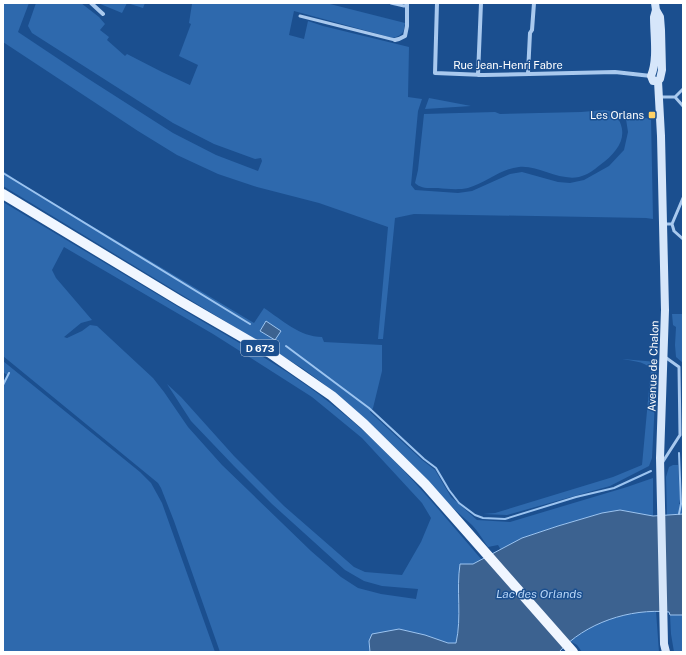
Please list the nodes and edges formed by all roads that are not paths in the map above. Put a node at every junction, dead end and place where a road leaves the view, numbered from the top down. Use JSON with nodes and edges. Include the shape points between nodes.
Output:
{"nodes":[{"id":1,"x":91,"y":3,"type":"edge"},
{"id":2,"x":391,"y":3,"type":"edge"},
{"id":3,"x":437,"y":3,"type":"edge"},
{"id":4,"x":481,"y":3,"type":"edge"},
{"id":5,"x":534,"y":3,"type":"edge"},
{"id":6,"x":662,"y":3,"type":"edge"},
{"id":7,"x":407,"y":4,"type":"edge"},
{"id":8,"x":656,"y":7,"type":"edge"},
{"id":9,"x":104,"y":14,"type":"dead end"},
{"id":10,"x":300,"y":16,"type":"dead end"},
{"id":11,"x":395,"y":40,"type":"joint"},
{"id":12,"x":528,"y":74,"type":"junction"},
{"id":13,"x":478,"y":75,"type":"junction"},
{"id":14,"x":656,"y":76,"type":"junction"},
{"id":15,"x":683,"y":89,"type":"edge"},
{"id":16,"x":675,"y":97,"type":"junction"},
{"id":17,"x":659,"y":98,"type":"junction"},
{"id":18,"x":683,"y":106,"type":"edge"},
{"id":19,"x":3,"y":194,"type":"edge"},
{"id":20,"x":683,"y":198,"type":"edge"},
{"id":21,"x":667,"y":224,"type":"junction"},
{"id":22,"x":683,"y":238,"type":"edge"},
{"id":23,"x":664,"y":357,"type":"junction"},
{"id":24,"x":660,"y":467,"type":"junction"},
{"id":25,"x":572,"y":651,"type":"edge"},
{"id":26,"x":666,"y":652,"type":"edge"}],
"edges":[{"from":1,"to":9,"type":"street"},
{"from":2,"to":7,"type":"lane","via":[[404,6]]},
{"from":3,"to":13,"type":"street","name":"Rue Jean-Henri Fabre","via":[[435,73]]},
{"from":4,"to":13,"type":"street"},
{"from":5,"to":12,"type":"street"},
{"from":6,"to":8,"type":"street"},
{"from":7,"to":11,"type":"street","via":[[405,36]]},
{"from":8,"to":14,"type":"main road","name":"Avenue de Chalon"},
{"from":10,"to":11,"type":"lane"},
{"from":12,"to":13,"type":"street","name":"Rue Jean-Henri Fabre"},
{"from":12,"to":14,"type":"street","name":"Rue Jean-Henri Fabre","via":[[616,72]]},
{"from":14,"to":17,"type":"main road","name":"Avenue de Chalon"},
{"from":15,"to":16,"type":"lane"},
{"from":16,"to":17,"type":"lane"},
{"from":16,"to":18,"type":"lane"},
{"from":17,"to":21,"type":"main road","name":"Avenue de Chalon"},
{"from":19,"to":25,"type":"main road","number":"D 673","via":[[270,354],[332,396],[425,484]]},
{"from":20,"to":21,"type":"lane"},
{"from":21,"to":22,"type":"lane"},
{"from":21,"to":23,"type":"main road","name":"Avenue de Chalon"},
{"from":23,"to":24,"type":"main road","name":"Avenue de Chalon"},
{"from":23,"to":24,"type":"lane","via":[[679,367],[680,435]]},
{"from":24,"to":26,"type":"main road","name":"Avenue de Chalon"}]}
